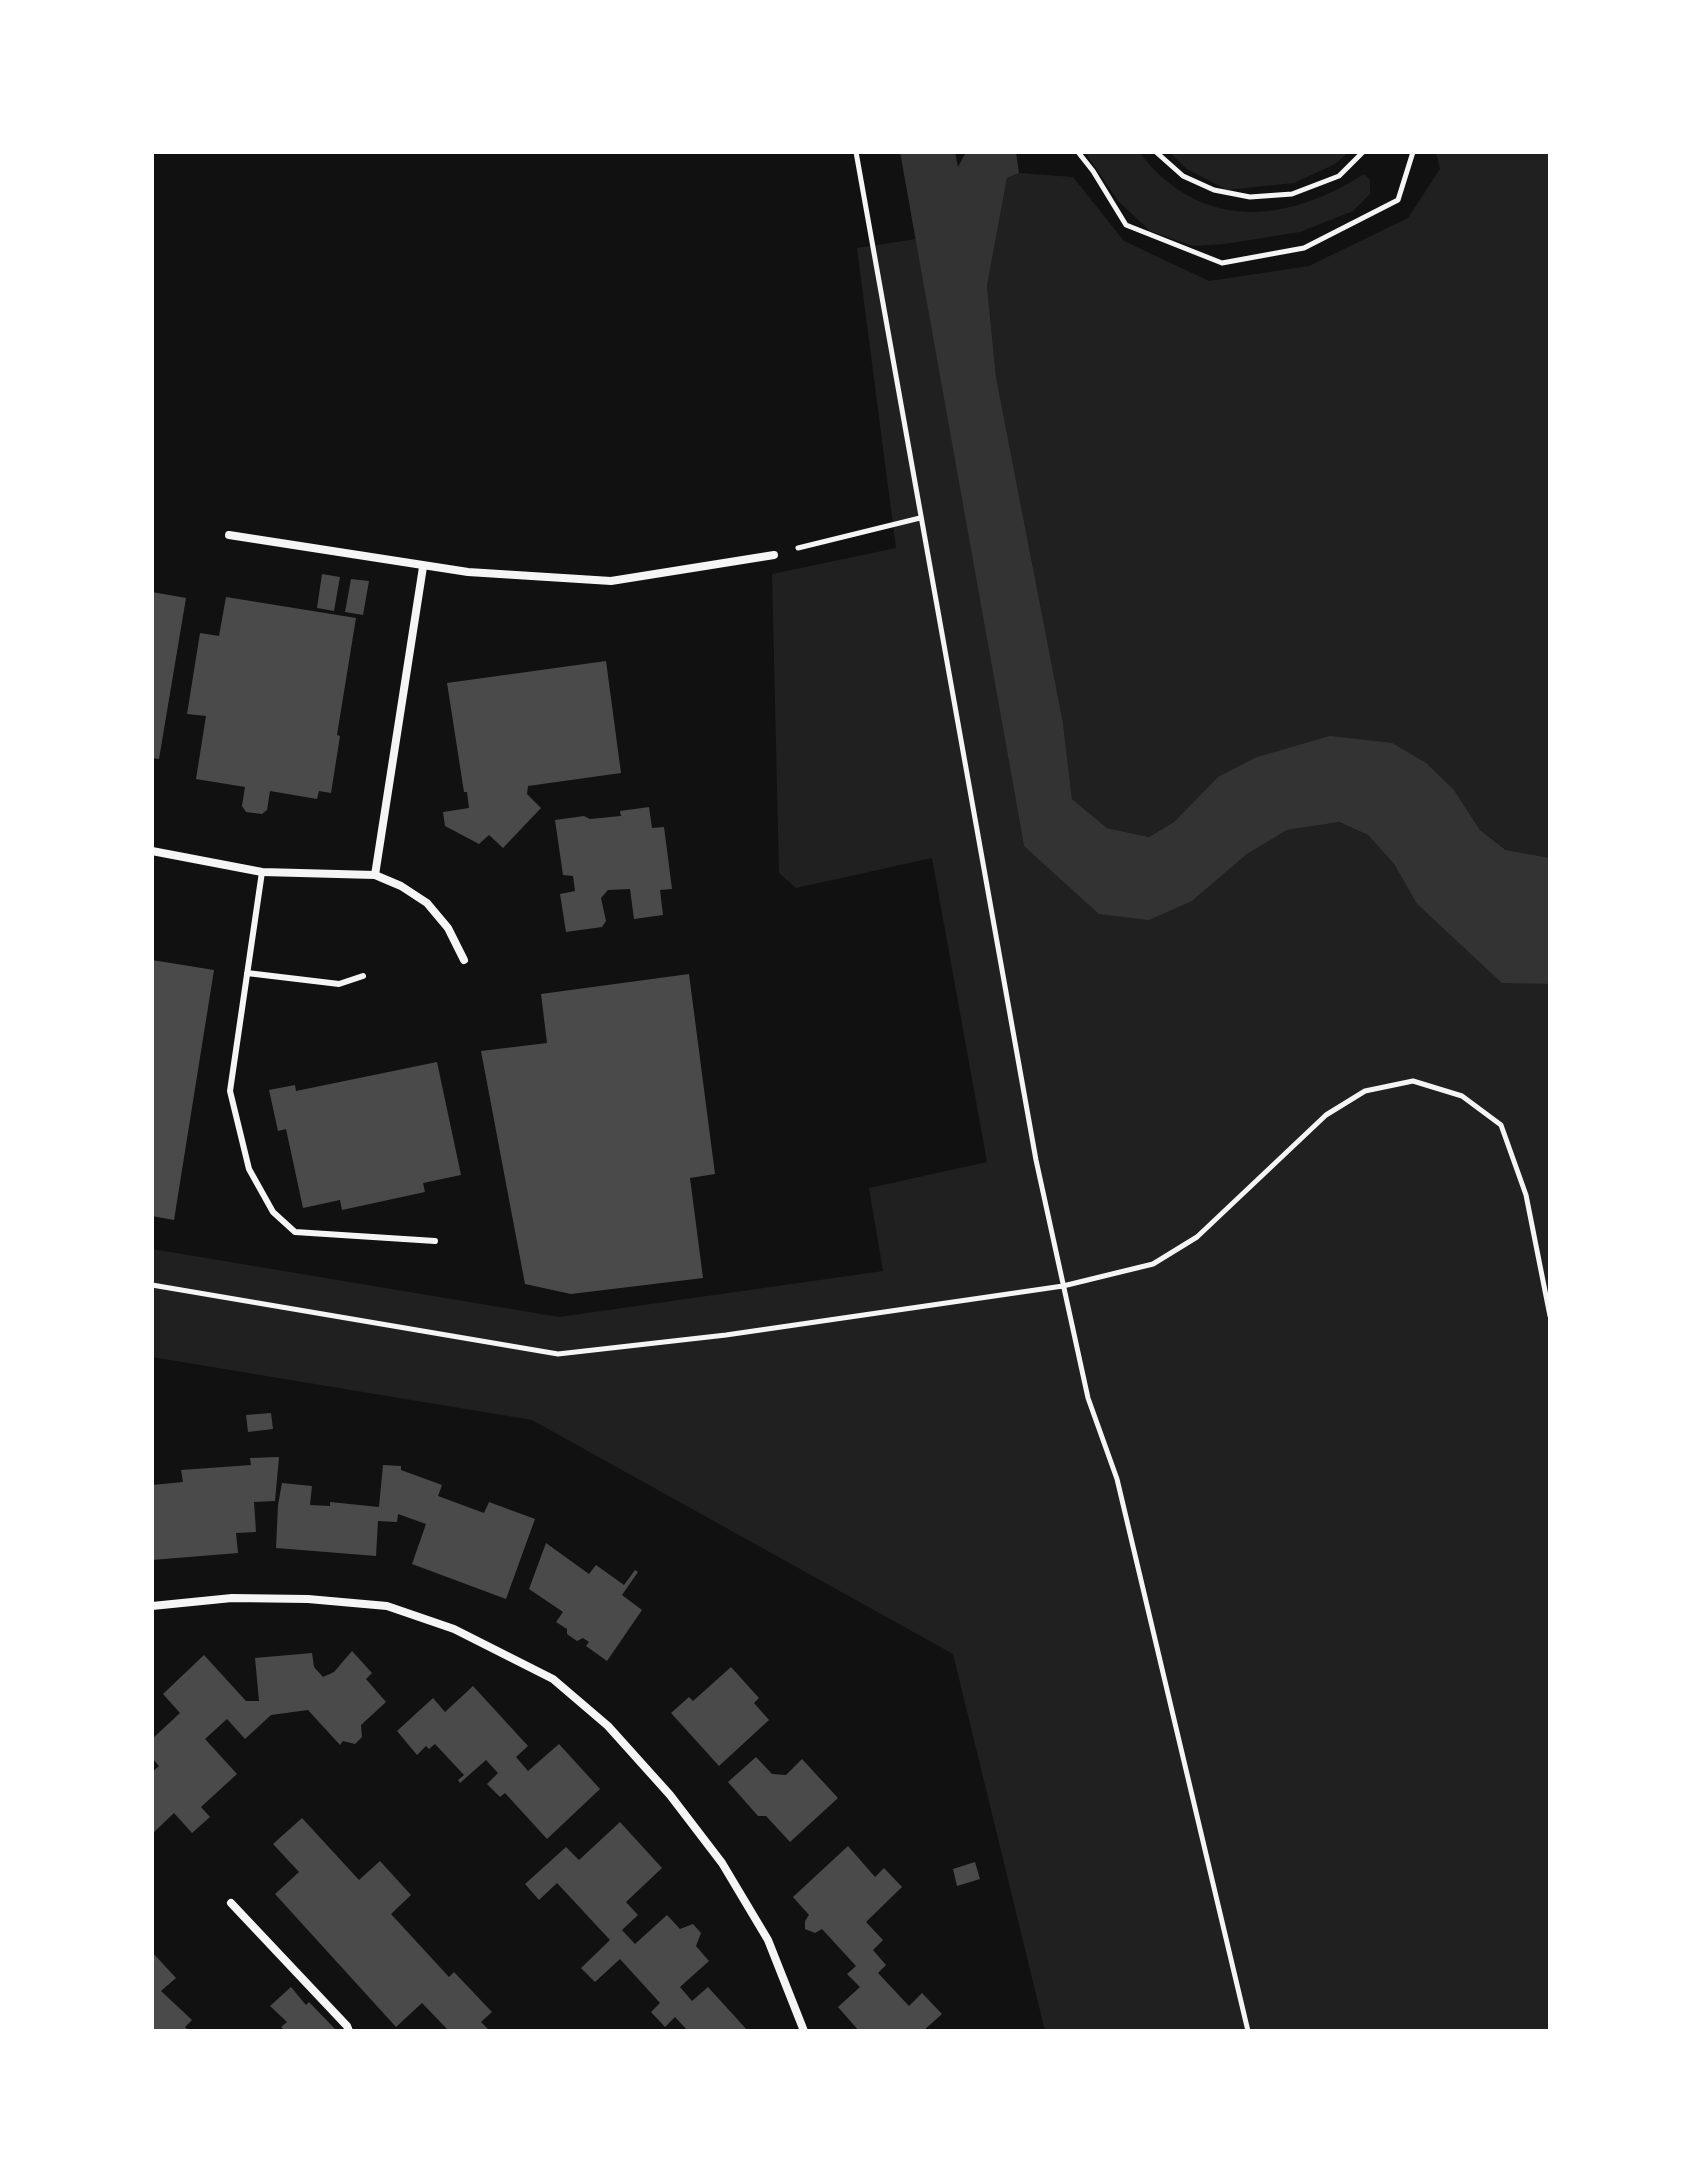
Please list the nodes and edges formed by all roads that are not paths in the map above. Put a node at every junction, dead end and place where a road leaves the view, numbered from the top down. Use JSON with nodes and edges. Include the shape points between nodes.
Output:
{"nodes":[{"id":1,"x":229,"y":535,"type":"dead end"},
{"id":2,"x":774,"y":555,"type":"road end"},
{"id":3,"x":423,"y":567,"type":"junction"},
{"id":4,"x":152,"y":851,"type":"edge"},
{"id":5,"x":262,"y":872,"type":"junction"},
{"id":6,"x":375,"y":875,"type":"junction"},
{"id":7,"x":464,"y":960,"type":"dead end"},
{"id":8,"x":247,"y":973,"type":"junction"},
{"id":9,"x":363,"y":976,"type":"dead end"},
{"id":10,"x":435,"y":1241,"type":"dead end"},
{"id":11,"x":152,"y":1606,"type":"edge"},
{"id":12,"x":231,"y":1903,"type":"dead end"},
{"id":13,"x":349,"y":2031,"type":"edge"},
{"id":14,"x":804,"y":2031,"type":"edge"}],
"edges":[{"from":1,"to":3,"type":"street"},
{"from":2,"to":3,"type":"street","via":[[611,581]]},
{"from":3,"to":6,"type":"street"},
{"from":4,"to":5,"type":"street"},
{"from":5,"to":6,"type":"street"},
{"from":5,"to":8,"type":"lane"},
{"from":6,"to":7,"type":"street","via":[[427,903],[448,928]]},
{"from":8,"to":9,"type":"lane","via":[[339,984]]},
{"from":8,"to":10,"type":"lane","via":[[230,1091],[249,1169],[273,1212],[295,1232]]},
{"from":11,"to":14,"type":"street","via":[[232,1598],[387,1606],[454,1629],[553,1679],[608,1726],[722,1863],[768,1940]]},
{"from":12,"to":13,"type":"street"}]}
